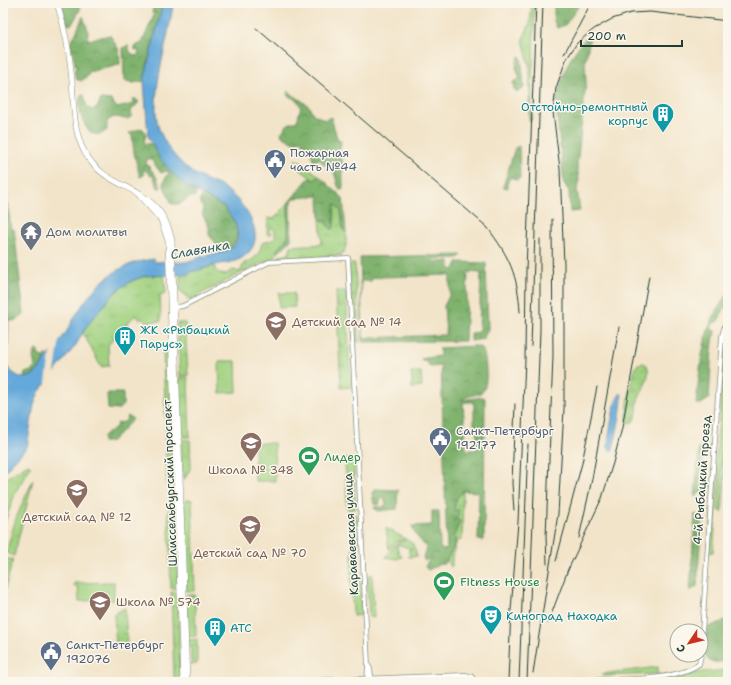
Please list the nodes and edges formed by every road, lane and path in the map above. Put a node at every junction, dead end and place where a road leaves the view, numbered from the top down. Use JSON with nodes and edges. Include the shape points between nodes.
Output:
{"nodes":[{"id":1,"x":57,"y":3,"type":"edge"},
{"id":2,"x":172,"y":308,"type":"junction"},
{"id":3,"x":728,"y":315,"type":"edge"},
{"id":4,"x":703,"y":623,"type":"edge"},
{"id":5,"x":699,"y":663,"type":"edge"},
{"id":6,"x":369,"y":680,"type":"edge"},
{"id":7,"x":183,"y":682,"type":"edge"},
{"id":8,"x":187,"y":682,"type":"edge"},
{"id":9,"x":281,"y":682,"type":"edge"},
{"id":10,"x":387,"y":682,"type":"edge"},
{"id":11,"x":475,"y":682,"type":"edge"},
{"id":12,"x":572,"y":682,"type":"edge"}],
"edges":[{"from":1,"to":2,"type":"main road","name":"Шлиссельбургский проспект","via":[[67,47],[75,120],[82,148],[101,172],[150,200],[164,218],[170,233]]},
{"from":2,"to":6,"type":"street","name":"Караваевская улица","via":[[183,306],[269,262],[348,258]]},
{"from":2,"to":7,"type":"main road","name":"Шлиссельбургский проспект"},
{"from":2,"to":8,"type":"main road","name":"Шлиссельбургский проспект"},
{"from":3,"to":4,"type":"street","name":"4-й Рыбацкий проезд","via":[[722,336]]},
{"from":5,"to":12,"type":"street","via":[[686,671],[666,676]]},
{"from":6,"to":9,"type":"street"},
{"from":6,"to":11,"type":"street","via":[[465,675],[471,676]]},
{"from":10,"to":11,"type":"street","via":[[466,679]]}]}
